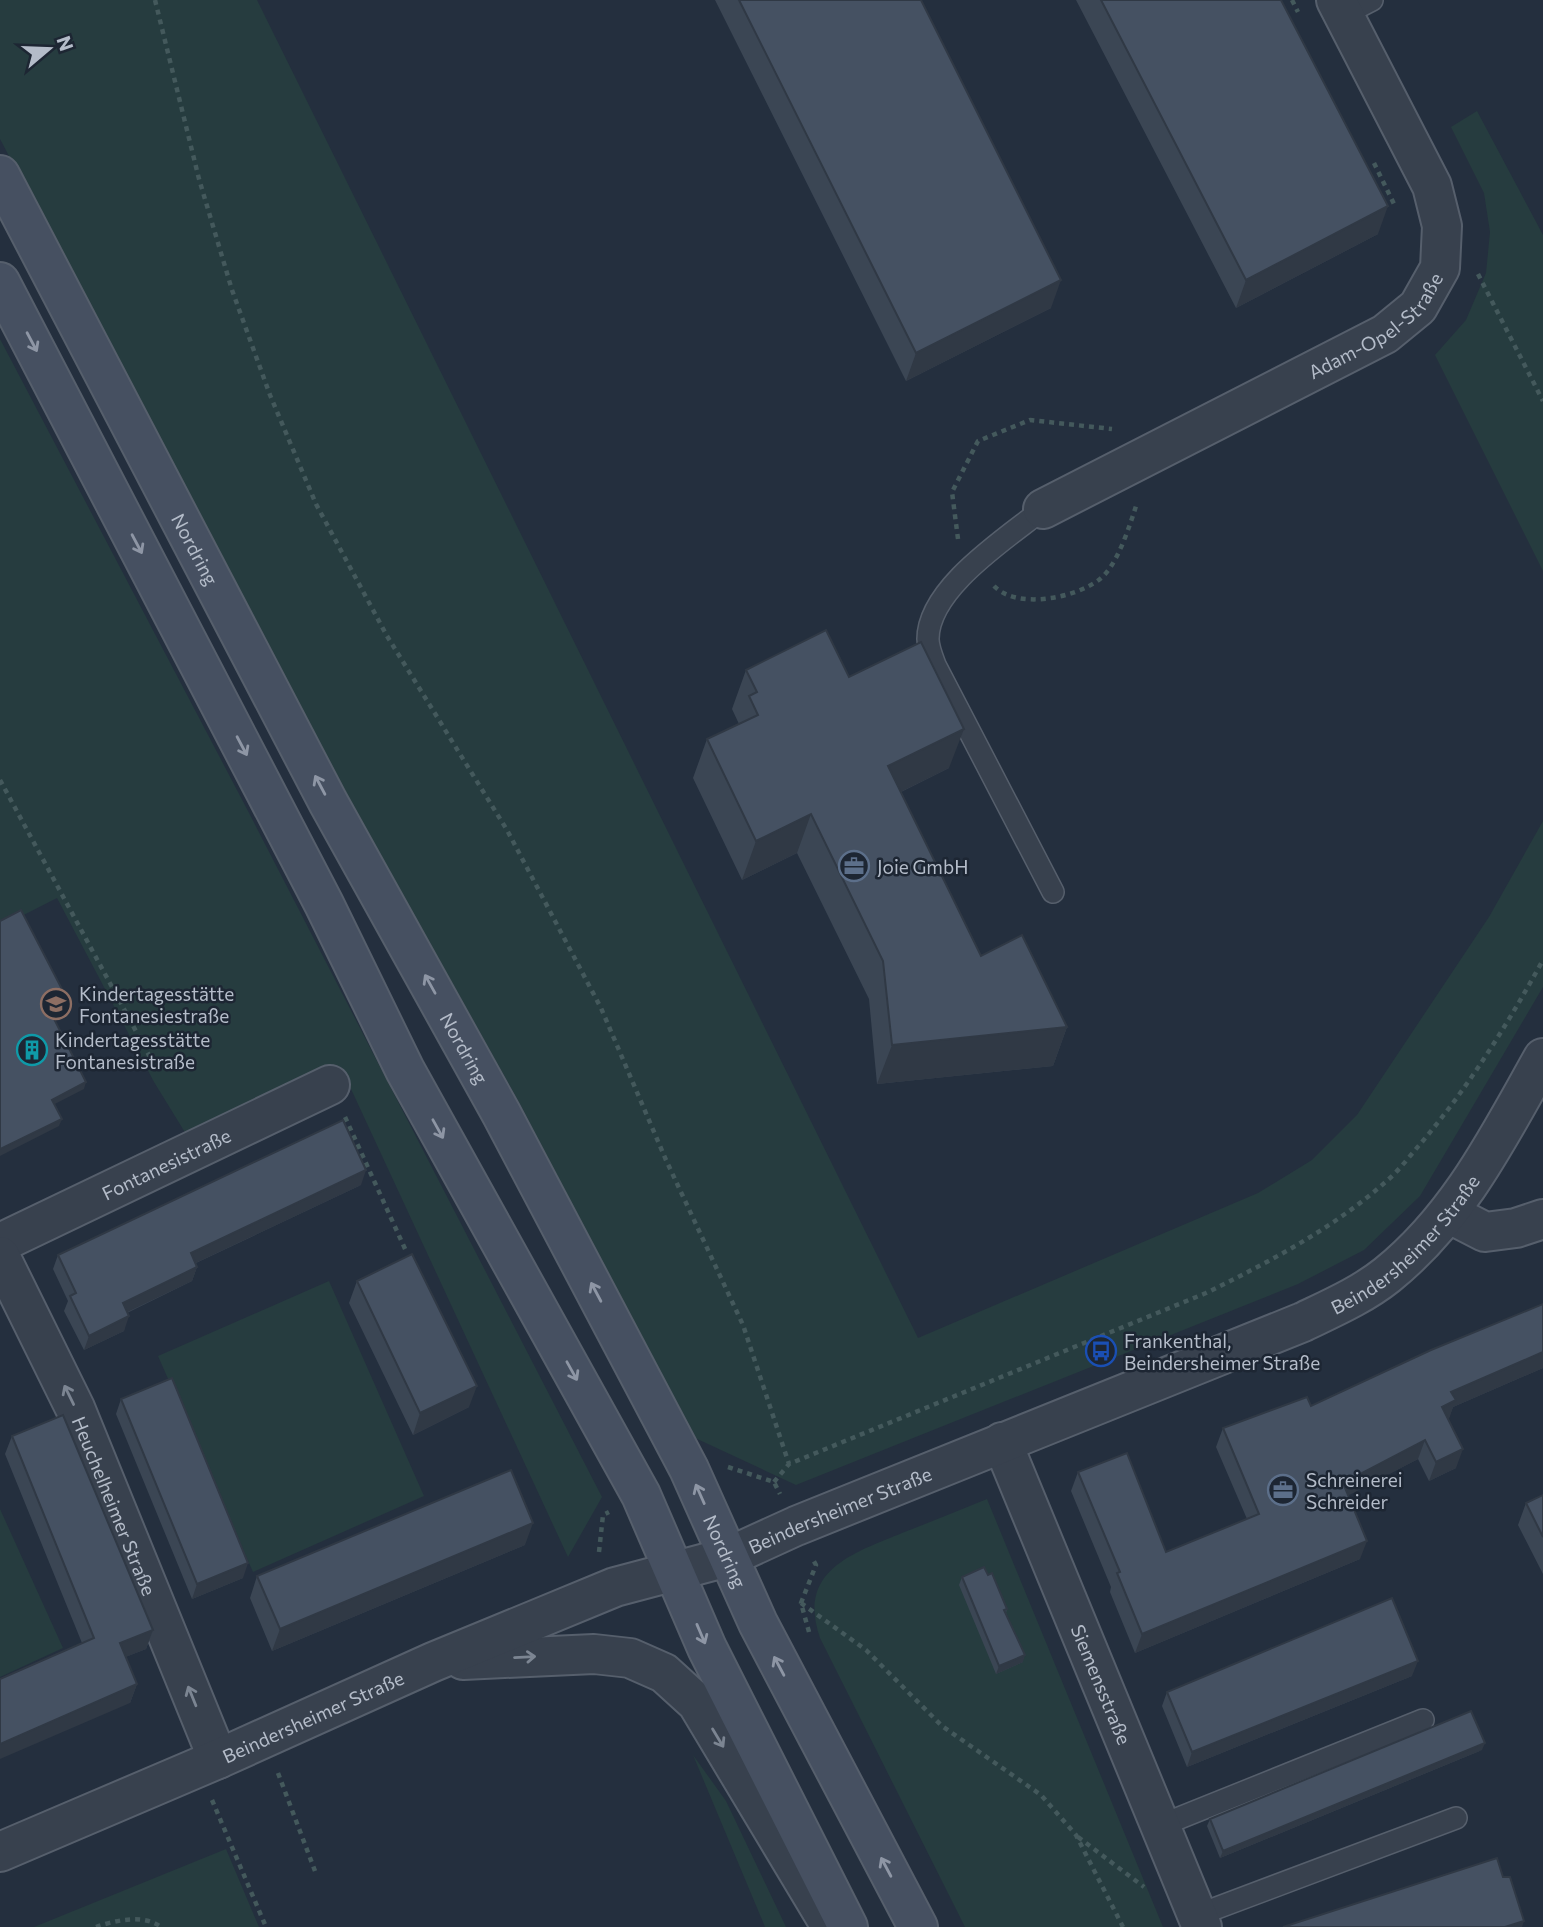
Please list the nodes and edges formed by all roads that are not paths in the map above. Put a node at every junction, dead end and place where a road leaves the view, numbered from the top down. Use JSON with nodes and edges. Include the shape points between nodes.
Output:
{"nodes":[{"id":1,"x":1351,"y":5,"type":"edge"},
{"id":2,"x":0,"y":174,"type":"edge"},
{"id":3,"x":0,"y":282,"type":"edge"},
{"id":4,"x":1043,"y":509,"type":"joint"},
{"id":5,"x":1053,"y":892,"type":"dead end"},
{"id":6,"x":1543,"y":1058,"type":"edge"},
{"id":7,"x":330,"y":1085,"type":"road end"},
{"id":8,"x":1448,"y":1213,"type":"junction"},
{"id":9,"x":1543,"y":1219,"type":"edge"},
{"id":10,"x":0,"y":1243,"type":"edge"},
{"id":11,"x":0,"y":1256,"type":"edge"},
{"id":12,"x":1002,"y":1441,"type":"junction"},
{"id":13,"x":728,"y":1556,"type":"junction"},
{"id":14,"x":675,"y":1572,"type":"junction"},
{"id":15,"x":433,"y":1662,"type":"junction"},
{"id":16,"x":1423,"y":1720,"type":"dead end"},
{"id":17,"x":208,"y":1763,"type":"junction"},
{"id":18,"x":1456,"y":1818,"type":"dead end"},
{"id":19,"x":1162,"y":1825,"type":"junction"},
{"id":20,"x":0,"y":1852,"type":"edge"},
{"id":21,"x":1195,"y":1909,"type":"edge"},
{"id":22,"x":832,"y":1927,"type":"edge"},
{"id":23,"x":848,"y":1927,"type":"edge"},
{"id":24,"x":918,"y":1927,"type":"edge"}],
"edges":[{"from":1,"to":4,"type":"street","name":"Adam-Opel-Straße","via":[[1432,186],[1440,216],[1440,268],[1418,307],[1385,334]]},
{"from":13,"to":2,"type":"main road","name":"Nordring","one_way":true,"via":[[689,1469],[605,1309],[328,802]]},
{"from":3,"to":14,"type":"main road","one_way":true,"via":[[324,904],[405,1070],[641,1495]]},
{"from":4,"to":5,"type":"lane","via":[[973,566],[943,598],[931,620],[928,641],[935,665]]},
{"from":6,"to":8,"type":"street","name":"Beindersheimer Straße","via":[[1470,1187]]},
{"from":7,"to":10,"type":"street","name":"Fontanesistraße"},
{"from":8,"to":9,"type":"street","via":[[1485,1232]]},
{"from":8,"to":12,"type":"street","name":"Beindersheimer Straße","via":[[1386,1276],[1348,1301]]},
{"from":17,"to":11,"type":"street","name":"Heuchelheimer Straße","one_way":true,"via":[[75,1408]]},
{"from":12,"to":13,"type":"street","name":"Beindersheimer Straße"},
{"from":12,"to":19,"type":"street","name":"Siemensstraße"},
{"from":13,"to":14,"type":"street","name":"Beindersheimer Straße"},
{"from":24,"to":13,"type":"main road","name":"Nordring","one_way":true,"via":[[770,1647]]},
{"from":14,"to":15,"type":"street","name":"Beindersheimer Straße","via":[[615,1587]]},
{"from":14,"to":23,"type":"main road","one_way":true,"via":[[707,1648]]},
{"from":15,"to":17,"type":"street","name":"Beindersheimer Straße"},
{"from":15,"to":22,"type":"street","one_way":true,"via":[[594,1654],[630,1658],[664,1673],[697,1703]]},
{"from":16,"to":19,"type":"lane"},
{"from":17,"to":20,"type":"street","name":"Beindersheimer Straße"},
{"from":18,"to":21,"type":"lane"},
{"from":19,"to":21,"type":"street","name":"Siemensstraße"}]}
